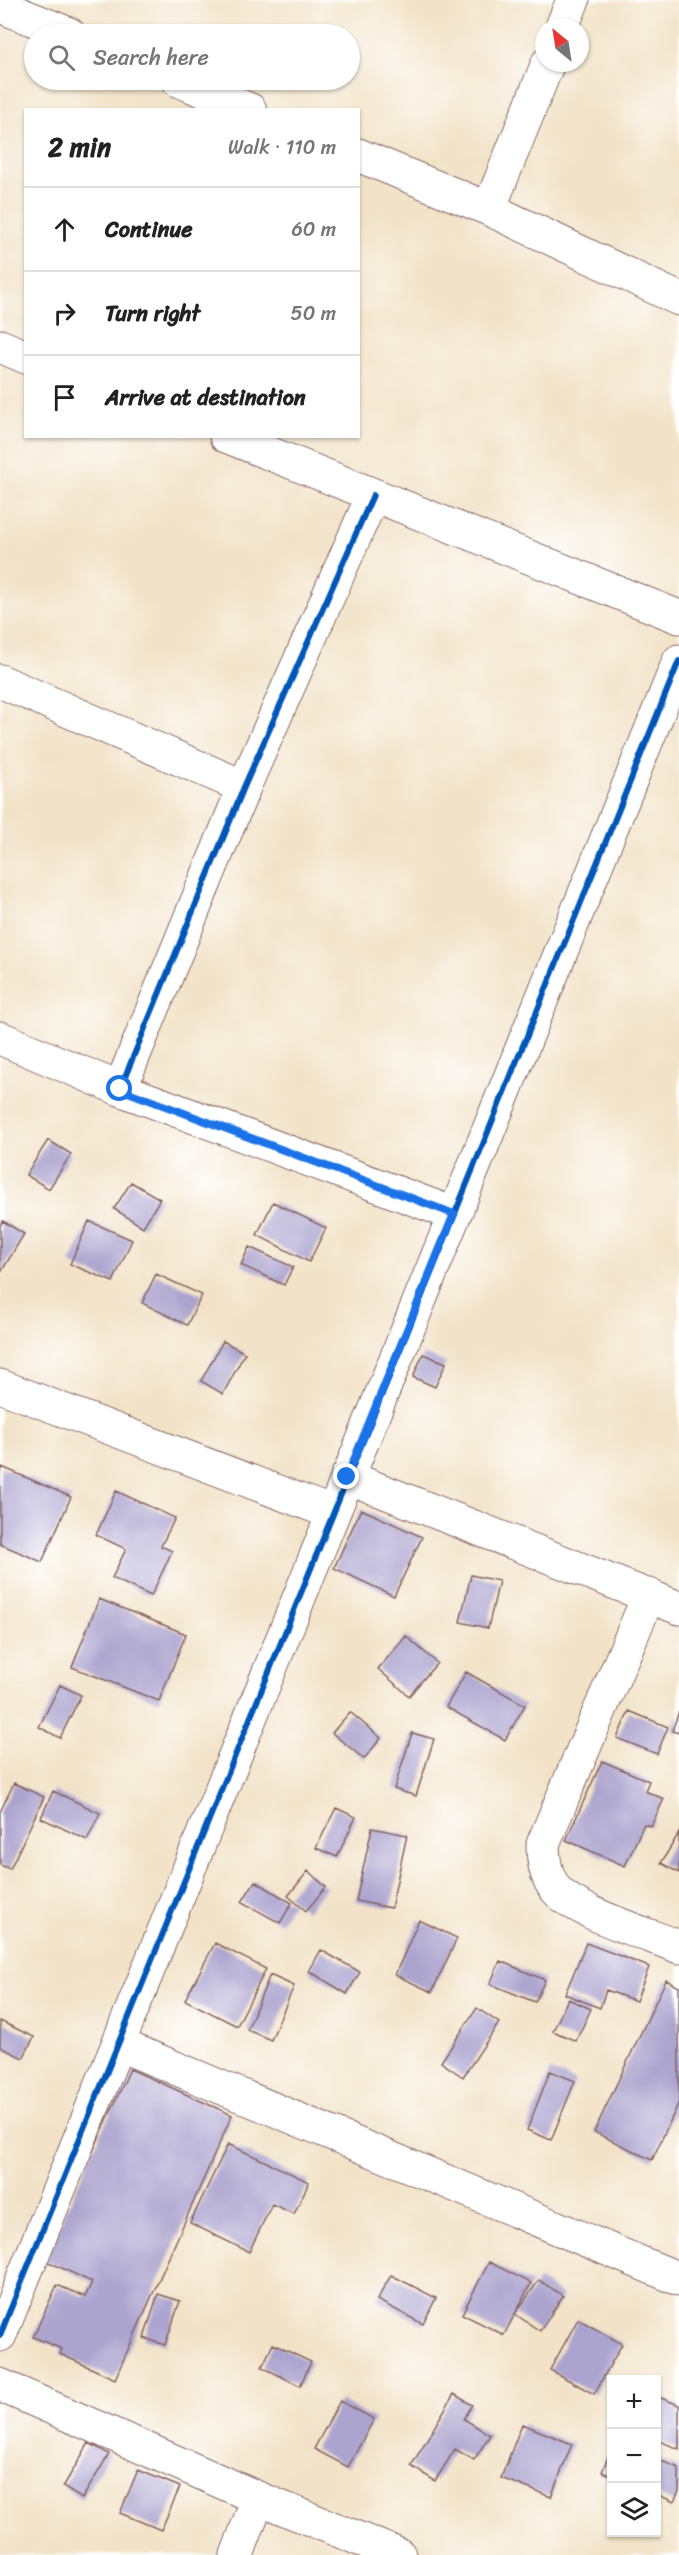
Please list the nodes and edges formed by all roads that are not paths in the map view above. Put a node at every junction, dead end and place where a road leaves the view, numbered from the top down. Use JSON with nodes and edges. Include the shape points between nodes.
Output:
{"nodes":[{"id":1,"x":573,"y":0,"type":"edge"},
{"id":2,"x":0,"y":6,"type":"edge"},
{"id":3,"x":566,"y":18,"type":"edge"},
{"id":4,"x":44,"y":24,"type":"edge"},
{"id":5,"x":544,"y":72,"type":"edge"},
{"id":6,"x":202,"y":90,"type":"edge"},
{"id":7,"x":245,"y":108,"type":"edge"},
{"id":8,"x":360,"y":156,"type":"edge"},
{"id":9,"x":489,"y":209,"type":"junction"},
{"id":10,"x":679,"y":299,"type":"edge"},
{"id":11,"x":0,"y":346,"type":"edge"},
{"id":12,"x":24,"y":356,"type":"edge"},
{"id":13,"x":231,"y":438,"type":"edge"},
{"id":14,"x":373,"y":495,"type":"junction"},
{"id":15,"x":679,"y":617,"type":"edge"},
{"id":16,"x":679,"y":662,"type":"edge"},
{"id":17,"x":0,"y":681,"type":"edge"},
{"id":18,"x":244,"y":787,"type":"junction"},
{"id":19,"x":0,"y":1038,"type":"edge"},
{"id":20,"x":120,"y":1089,"type":"junction"},
{"id":21,"x":454,"y":1214,"type":"junction"},
{"id":22,"x":0,"y":1388,"type":"edge"},
{"id":23,"x":347,"y":1477,"type":"junction"},
{"id":24,"x":333,"y":1513,"type":"junction"},
{"id":25,"x":649,"y":1595,"type":"junction"},
{"id":26,"x":679,"y":1608,"type":"edge"},
{"id":27,"x":679,"y":1947,"type":"edge"},
{"id":28,"x":118,"y":2044,"type":"junction"},
{"id":29,"x":679,"y":2279,"type":"edge"},
{"id":30,"x":0,"y":2335,"type":"edge"},
{"id":31,"x":0,"y":2385,"type":"edge"},
{"id":32,"x":258,"y":2498,"type":"junction"},
{"id":33,"x":237,"y":2555,"type":"edge"},
{"id":34,"x":399,"y":2555,"type":"edge"}],
"edges":[{"from":1,"to":3,"type":"street"},
{"from":2,"to":4,"type":"street"},
{"from":5,"to":9,"type":"street"},
{"from":6,"to":7,"type":"street"},
{"from":8,"to":9,"type":"street"},
{"from":9,"to":10,"type":"street"},
{"from":11,"to":12,"type":"street"},
{"from":13,"to":14,"type":"street"},
{"from":14,"to":15,"type":"street"},
{"from":14,"to":18,"type":"street"},
{"from":16,"to":21,"type":"street"},
{"from":17,"to":18,"type":"street"},
{"from":18,"to":20,"type":"street"},
{"from":19,"to":20,"type":"street"},
{"from":20,"to":21,"type":"street"},
{"from":21,"to":23,"type":"street"},
{"from":22,"to":24,"type":"street"},
{"from":23,"to":24,"type":"street"},
{"from":23,"to":25,"type":"street"},
{"from":24,"to":28,"type":"street"},
{"from":25,"to":26,"type":"street"},
{"from":25,"to":27,"type":"street","via":[[543,1844],[543,1864],[555,1888],[575,1905]]},
{"from":28,"to":29,"type":"street"},
{"from":28,"to":30,"type":"street"},
{"from":31,"to":32,"type":"street"},
{"from":32,"to":33,"type":"street"},
{"from":32,"to":34,"type":"street"}]}
